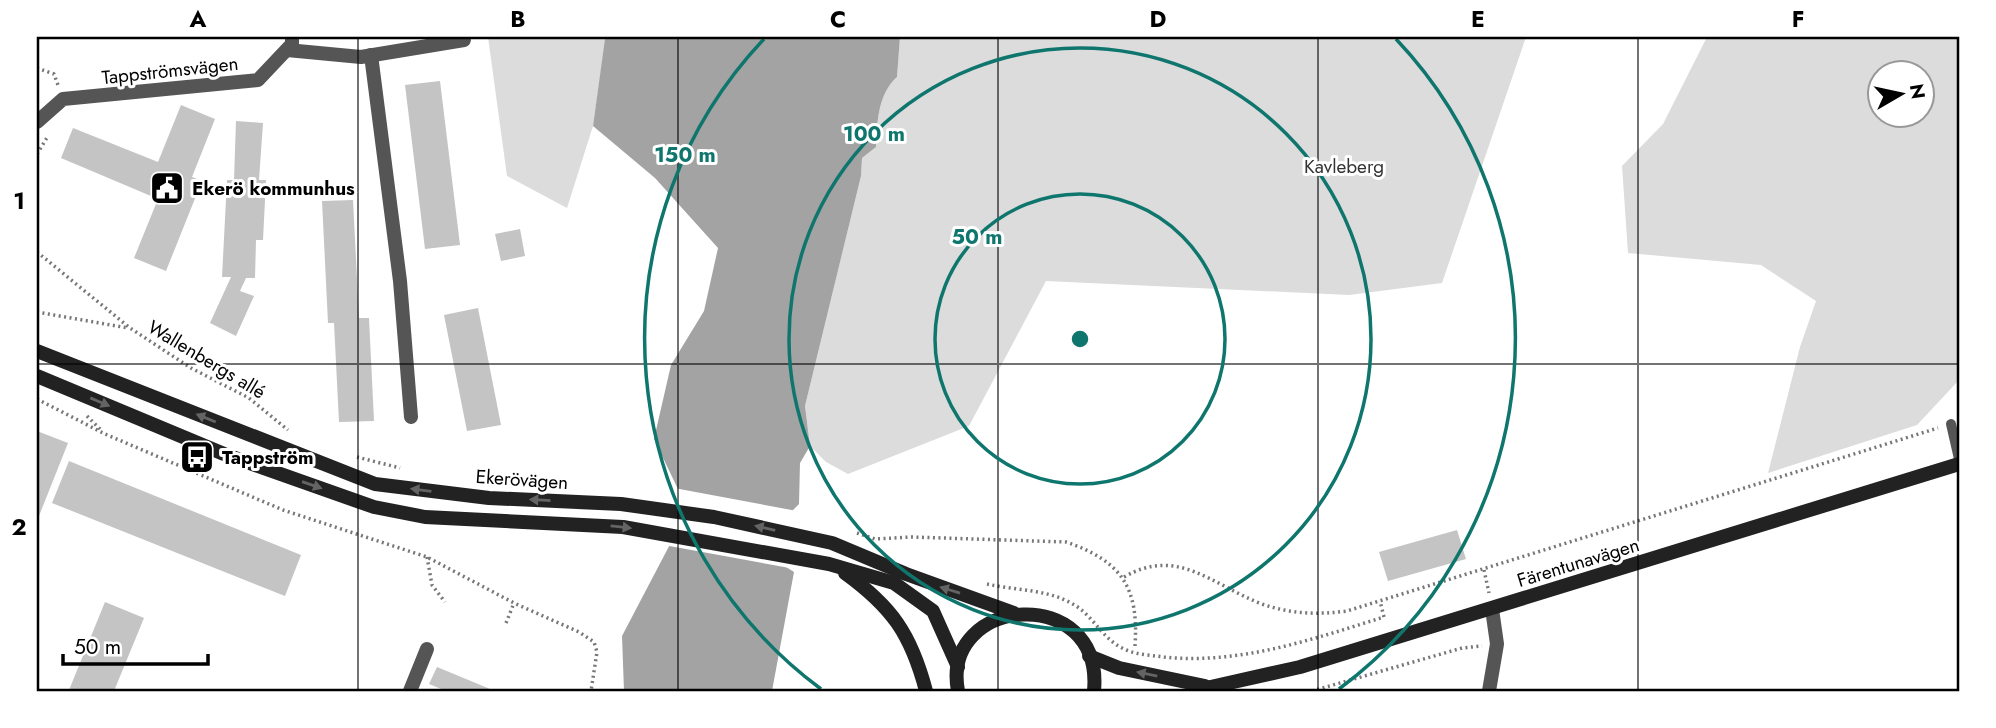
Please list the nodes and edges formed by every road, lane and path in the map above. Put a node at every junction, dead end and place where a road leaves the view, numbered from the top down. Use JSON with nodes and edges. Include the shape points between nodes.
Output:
{"nodes":[{"id":1,"x":464,"y":40,"type":"dead end"},
{"id":2,"x":289,"y":44,"type":"edge"},
{"id":3,"x":371,"y":55,"type":"junction"},
{"id":4,"x":37,"y":122,"type":"edge"},
{"id":5,"x":37,"y":252,"type":"edge"},
{"id":6,"x":37,"y":312,"type":"edge"},
{"id":7,"x":130,"y":328,"type":"junction"},
{"id":8,"x":37,"y":351,"type":"edge"},
{"id":9,"x":37,"y":376,"type":"edge"},
{"id":10,"x":37,"y":399,"type":"edge"},
{"id":11,"x":411,"y":417,"type":"dead end"},
{"id":12,"x":1951,"y":424,"type":"joint"},
{"id":13,"x":298,"y":436,"type":"dead end"},
{"id":14,"x":356,"y":457,"type":"dead end"},
{"id":15,"x":1959,"y":462,"type":"edge"},
{"id":16,"x":406,"y":470,"type":"dead end"},
{"id":17,"x":855,"y":533,"type":"dead end"},
{"id":18,"x":875,"y":539,"type":"junction"},
{"id":19,"x":886,"y":546,"type":"dead end"},
{"id":20,"x":427,"y":557,"type":"junction"},
{"id":21,"x":832,"y":565,"type":"junction"},
{"id":22,"x":1124,"y":577,"type":"junction"},
{"id":23,"x":982,"y":583,"type":"dead end"},
{"id":24,"x":1380,"y":601,"type":"junction"},
{"id":25,"x":445,"y":602,"type":"dead end"},
{"id":26,"x":514,"y":603,"type":"junction"},
{"id":27,"x":1492,"y":609,"type":"junction"},
{"id":28,"x":1014,"y":613,"type":"junction"},
{"id":29,"x":506,"y":623,"type":"dead end"},
{"id":30,"x":1497,"y":644,"type":"junction"},
{"id":31,"x":1135,"y":646,"type":"dead end"},
{"id":32,"x":427,"y":649,"type":"dead end"},
{"id":33,"x":1089,"y":656,"type":"junction"},
{"id":34,"x":958,"y":667,"type":"junction"},
{"id":35,"x":1199,"y":689,"type":"edge"},
{"id":36,"x":410,"y":691,"type":"edge"},
{"id":37,"x":591,"y":691,"type":"edge"},
{"id":38,"x":926,"y":691,"type":"edge"},
{"id":39,"x":958,"y":691,"type":"edge"},
{"id":40,"x":1094,"y":691,"type":"edge"},
{"id":41,"x":1312,"y":691,"type":"edge"},
{"id":42,"x":1489,"y":691,"type":"edge"}],
"edges":[{"from":1,"to":3,"type":"street"},
{"from":2,"to":3,"type":"street"},
{"from":2,"to":4,"type":"street","name":"Tappströmsvägen","via":[[258,80],[63,99]]},
{"from":3,"to":11,"type":"street","via":[[400,281]]},
{"from":5,"to":7,"type":"path","name":"Wallenbergs allé"},
{"from":6,"to":7,"type":"path"},
{"from":7,"to":13,"type":"path","name":"Wallenbergs allé","via":[[191,368],[249,398]]},
{"from":28,"to":8,"type":"main road","name":"Ekerövägen","one_way":true,"via":[[832,543],[714,517],[621,504],[489,498],[375,484]]},
{"from":9,"to":21,"type":"main road","one_way":true,"via":[[224,454],[374,507],[425,517],[623,527]]},
{"from":10,"to":20,"type":"path","via":[[105,434],[283,510]]},
{"from":12,"to":15,"type":"lane"},
{"from":12,"to":24,"type":"path"},
{"from":14,"to":16,"type":"path"},
{"from":15,"to":27,"type":"main road","name":"Färentunavägen"},
{"from":17,"to":18,"type":"path"},
{"from":18,"to":19,"type":"path"},
{"from":18,"to":22,"type":"path","via":[[1066,541],[1108,560]]},
{"from":20,"to":25,"type":"path","via":[[432,585]]},
{"from":20,"to":26,"type":"path"},
{"from":21,"to":34,"type":"main road","via":[[894,583],[933,611]]},
{"from":21,"to":38,"type":"main road","via":[[876,596],[896,621],[907,636]]},
{"from":22,"to":24,"type":"path","via":[[1159,563],[1178,565],[1264,605],[1294,613],[1317,615]]},
{"from":22,"to":31,"type":"path","via":[[1137,615]]},
{"from":23,"to":24,"type":"path","via":[[1058,597],[1079,608],[1123,649],[1178,658],[1238,656],[1288,646],[1384,617]]},
{"from":26,"to":29,"type":"path"},
{"from":26,"to":37,"type":"path","via":[[594,642],[597,652]]},
{"from":27,"to":30,"type":"street"},
{"from":27,"to":35,"type":"main road","name":"Färentunavägen","via":[[1300,667]]},
{"from":28,"to":33,"type":"main road","name":"Ekerövägen","via":[[1058,621],[1077,636]]},
{"from":28,"to":34,"type":"main road","via":[[981,630]]},
{"from":30,"to":41,"type":"path","via":[[1462,648]]},
{"from":30,"to":42,"type":"street"},
{"from":32,"to":36,"type":"street"},
{"from":35,"to":33,"type":"main road","name":"Färentunavägen","one_way":true},
{"from":33,"to":40,"type":"main road"},
{"from":34,"to":39,"type":"main road"}]}
